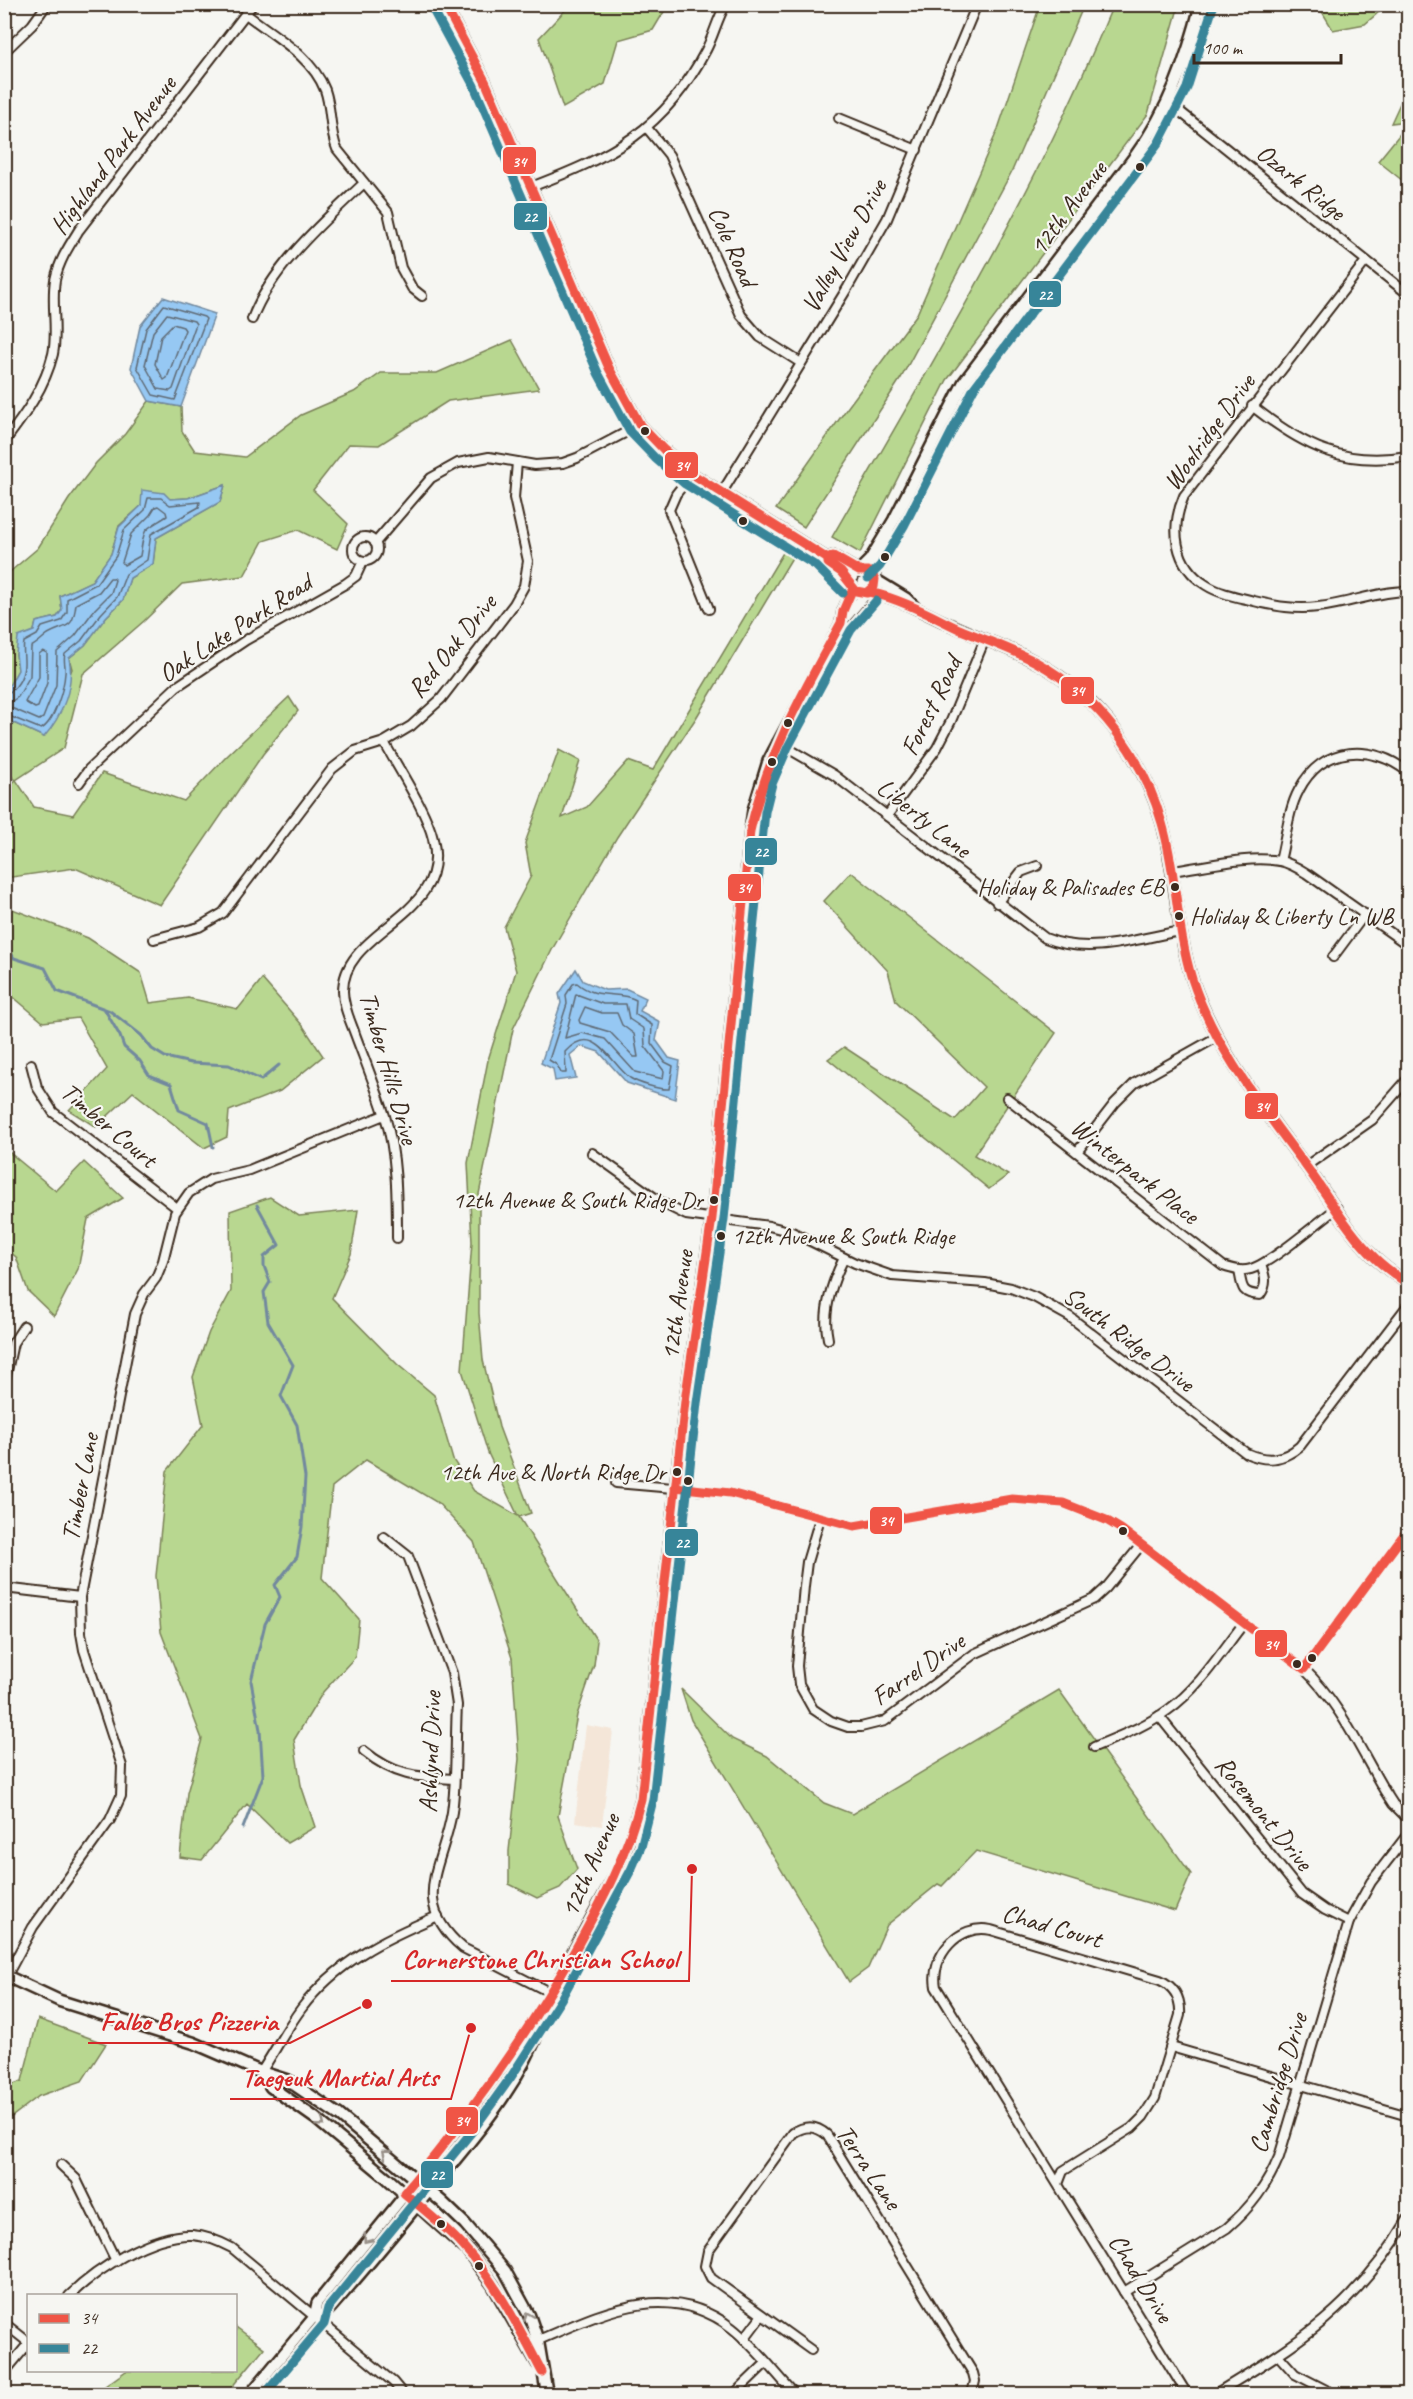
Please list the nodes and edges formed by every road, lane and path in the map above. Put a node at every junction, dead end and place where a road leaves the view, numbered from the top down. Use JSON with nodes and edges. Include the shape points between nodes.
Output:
{"nodes":[{"id":1,"x":47,"y":4,"type":"edge"},
{"id":2,"x":253,"y":4,"type":"edge"},
{"id":3,"x":444,"y":4,"type":"edge"},
{"id":4,"x":726,"y":4,"type":"edge"},
{"id":5,"x":977,"y":4,"type":"edge"},
{"id":6,"x":1201,"y":4,"type":"edge"},
{"id":7,"x":246,"y":14,"type":"junction"},
{"id":8,"x":5,"y":50,"type":"edge"},
{"id":9,"x":1166,"y":104,"type":"junction"},
{"id":10,"x":839,"y":118,"type":"dead end"},
{"id":11,"x":647,"y":128,"type":"junction"},
{"id":12,"x":917,"y":150,"type":"junction"},
{"id":13,"x":364,"y":183,"type":"junction"},
{"id":14,"x":531,"y":187,"type":"junction"},
{"id":15,"x":1366,"y":261,"type":"junction"},
{"id":16,"x":1408,"y":294,"type":"edge"},
{"id":17,"x":423,"y":296,"type":"dead end"},
{"id":18,"x":252,"y":319,"type":"dead end"},
{"id":19,"x":801,"y":363,"type":"junction"},
{"id":20,"x":1252,"y":406,"type":"junction"},
{"id":21,"x":640,"y":425,"type":"junction"},
{"id":22,"x":4,"y":442,"type":"edge"},
{"id":23,"x":1408,"y":456,"type":"edge"},
{"id":24,"x":517,"y":462,"type":"junction"},
{"id":25,"x":692,"y":474,"type":"junction"},
{"id":26,"x":721,"y":494,"type":"junction"},
{"id":27,"x":894,"y":520,"type":"junction"},
{"id":28,"x":375,"y":543,"type":"junction"},
{"id":29,"x":828,"y":559,"type":"junction"},
{"id":30,"x":363,"y":561,"type":"junction"},
{"id":31,"x":860,"y":570,"type":"junction"},
{"id":32,"x":874,"y":578,"type":"junction"},
{"id":33,"x":853,"y":587,"type":"junction"},
{"id":34,"x":1408,"y":591,"type":"edge"},
{"id":35,"x":868,"y":592,"type":"junction"},
{"id":36,"x":915,"y":607,"type":"junction"},
{"id":37,"x":709,"y":609,"type":"dead end"},
{"id":38,"x":841,"y":623,"type":"junction"},
{"id":39,"x":985,"y":639,"type":"junction"},
{"id":40,"x":384,"y":742,"type":"junction"},
{"id":41,"x":777,"y":742,"type":"junction"},
{"id":42,"x":1408,"y":772,"type":"edge"},
{"id":43,"x":79,"y":783,"type":"dead end"},
{"id":44,"x":887,"y":816,"type":"junction"},
{"id":45,"x":1280,"y":861,"type":"junction"},
{"id":46,"x":1037,"y":866,"type":"dead end"},
{"id":47,"x":1171,"y":871,"type":"junction"},
{"id":48,"x":997,"y":903,"type":"junction"},
{"id":49,"x":1365,"y":914,"type":"junction"},
{"id":50,"x":1180,"y":931,"type":"junction"},
{"id":51,"x":154,"y":939,"type":"dead end"},
{"id":52,"x":1408,"y":945,"type":"edge"},
{"id":53,"x":1334,"y":957,"type":"dead end"},
{"id":54,"x":1217,"y":1037,"type":"junction"},
{"id":55,"x":31,"y":1064,"type":"dead end"},
{"id":56,"x":1408,"y":1079,"type":"edge"},
{"id":57,"x":1007,"y":1098,"type":"dead end"},
{"id":58,"x":384,"y":1115,"type":"junction"},
{"id":59,"x":1077,"y":1152,"type":"junction"},
{"id":60,"x":592,"y":1153,"type":"dead end"},
{"id":61,"x":1306,"y":1166,"type":"junction"},
{"id":62,"x":177,"y":1208,"type":"junction"},
{"id":63,"x":1337,"y":1208,"type":"junction"},
{"id":64,"x":712,"y":1218,"type":"junction"},
{"id":65,"x":397,"y":1238,"type":"dead end"},
{"id":66,"x":844,"y":1258,"type":"junction"},
{"id":67,"x":1261,"y":1264,"type":"junction"},
{"id":68,"x":1239,"y":1270,"type":"junction"},
{"id":69,"x":1408,"y":1284,"type":"edge"},
{"id":70,"x":1408,"y":1305,"type":"edge"},
{"id":71,"x":24,"y":1326,"type":"dead end"},
{"id":72,"x":828,"y":1339,"type":"dead end"},
{"id":73,"x":4,"y":1384,"type":"edge"},
{"id":74,"x":616,"y":1483,"type":"dead end"},
{"id":75,"x":675,"y":1487,"type":"junction"},
{"id":76,"x":820,"y":1518,"type":"junction"},
{"id":77,"x":1408,"y":1529,"type":"edge"},
{"id":78,"x":384,"y":1537,"type":"dead end"},
{"id":79,"x":1141,"y":1545,"type":"junction"},
{"id":80,"x":4,"y":1588,"type":"edge"},
{"id":81,"x":80,"y":1597,"type":"junction"},
{"id":82,"x":1244,"y":1623,"type":"junction"},
{"id":83,"x":1304,"y":1670,"type":"junction"},
{"id":84,"x":1159,"y":1716,"type":"junction"},
{"id":85,"x":1094,"y":1747,"type":"dead end"},
{"id":86,"x":364,"y":1751,"type":"dead end"},
{"id":87,"x":454,"y":1779,"type":"junction"},
{"id":88,"x":1408,"y":1819,"type":"edge"},
{"id":89,"x":1408,"y":1834,"type":"edge"},
{"id":90,"x":438,"y":1916,"type":"junction"},
{"id":91,"x":1349,"y":1922,"type":"junction"},
{"id":92,"x":5,"y":1977,"type":"edge"},
{"id":93,"x":551,"y":1993,"type":"junction"},
{"id":94,"x":1171,"y":2047,"type":"junction"},
{"id":95,"x":261,"y":2072,"type":"junction"},
{"id":96,"x":1301,"y":2084,"type":"junction"},
{"id":97,"x":1408,"y":2116,"type":"edge"},
{"id":98,"x":61,"y":2165,"type":"dead end"},
{"id":99,"x":417,"y":2179,"type":"junction"},
{"id":100,"x":1058,"y":2184,"type":"junction"},
{"id":101,"x":430,"y":2191,"type":"junction"},
{"id":102,"x":404,"y":2193,"type":"junction"},
{"id":103,"x":418,"y":2205,"type":"junction"},
{"id":104,"x":1408,"y":2219,"type":"edge"},
{"id":105,"x":116,"y":2261,"type":"junction"},
{"id":106,"x":1124,"y":2292,"type":"junction"},
{"id":107,"x":70,"y":2294,"type":"edge"},
{"id":108,"x":762,"y":2315,"type":"junction"},
{"id":109,"x":314,"y":2317,"type":"junction"},
{"id":110,"x":4,"y":2322,"type":"edge"},
{"id":111,"x":744,"y":2339,"type":"junction"},
{"id":112,"x":27,"y":2342,"type":"edge"},
{"id":113,"x":533,"y":2343,"type":"junction"},
{"id":114,"x":27,"y":2344,"type":"edge"},
{"id":115,"x":811,"y":2350,"type":"dead end"},
{"id":116,"x":1278,"y":2355,"type":"junction"},
{"id":117,"x":766,"y":2363,"type":"junction"},
{"id":118,"x":4,"y":2373,"type":"edge"},
{"id":119,"x":250,"y":2394,"type":"edge"},
{"id":120,"x":403,"y":2394,"type":"edge"},
{"id":121,"x":547,"y":2394,"type":"edge"},
{"id":122,"x":734,"y":2394,"type":"edge"},
{"id":123,"x":795,"y":2394,"type":"edge"},
{"id":124,"x":972,"y":2394,"type":"edge"},
{"id":125,"x":1187,"y":2394,"type":"edge"},
{"id":126,"x":1215,"y":2394,"type":"edge"},
{"id":127,"x":1334,"y":2394,"type":"edge"}],
"edges":[{"from":1,"to":8,"type":"street","via":[[32,25]]},
{"from":2,"to":7,"type":"street","name":"Highland Park Avenue"},
{"from":3,"to":14,"type":"street","via":[[485,81]]},
{"from":4,"to":11,"type":"street","via":[[694,70],[678,95]]},
{"from":5,"to":12,"type":"street","name":"Valley View Drive"},
{"from":6,"to":9,"type":"main road","name":"12th Avenue","via":[[1184,64]]},
{"from":7,"to":13,"type":"street","via":[[312,67],[327,98],[337,149]]},
{"from":7,"to":22,"type":"street","name":"Highland Park Avenue","via":[[79,230],[60,261],[55,282],[54,351],[45,381]]},
{"from":9,"to":15,"type":"street","name":"Ozark Ridge"},
{"from":9,"to":27,"type":"main road","name":"12th Avenue","via":[[1140,149],[964,382]]},
{"from":10,"to":12,"type":"street"},
{"from":11,"to":14,"type":"street","via":[[603,157]]},
{"from":11,"to":19,"type":"street","name":"Cole Road","via":[[669,155],[741,315],[760,337]]},
{"from":12,"to":19,"type":"street","name":"Valley View Drive","via":[[887,219]]},
{"from":13,"to":17,"type":"street","via":[[388,212],[401,268],[412,288]]},
{"from":13,"to":18,"type":"street","via":[[296,252],[260,298]]},
{"from":14,"to":21,"type":"street","via":[[609,368]]},
{"from":15,"to":16,"type":"street","name":"Ozark Ridge"},
{"from":15,"to":20,"type":"street","name":"Woolridge Drive"},
{"from":19,"to":26,"type":"street","name":"Valley View Drive"},
{"from":20,"to":23,"type":"street","via":[[1292,436],[1332,454],[1375,460]]},
{"from":20,"to":34,"type":"street","name":"Woolridge Drive","via":[[1179,508],[1176,540],[1189,570],[1219,592],[1278,606],[1317,608],[1374,594]]},
{"from":21,"to":24,"type":"street","name":"Oak Lake Park Road","via":[[563,463]]},
{"from":21,"to":25,"type":"street"},
{"from":24,"to":28,"type":"street","name":"Oak Lake Park Road","via":[[489,457],[444,469],[423,487]]},
{"from":24,"to":40,"type":"street","name":"Red Oak Drive","via":[[514,498],[528,561],[519,596],[441,699],[411,726]]},
{"from":25,"to":26,"type":"street"},
{"from":25,"to":37,"type":"street","via":[[669,510]]},
{"from":26,"to":29,"type":"street"},
{"from":27,"to":31,"type":"main road","name":"12th Avenue"},
{"from":27,"to":32,"type":"main road","name":"12th Avenue"},
{"from":28,"to":30,"type":"street","name":"Oak Lake Park Road","via":[[375,556]]},
{"from":28,"to":30,"type":"street","via":[[366,537],[356,541],[354,552]]},
{"from":29,"to":31,"type":"street","via":[[832,556]]},
{"from":29,"to":33,"type":"street"},
{"from":30,"to":43,"type":"street","name":"Oak Lake Park Road","via":[[356,576],[345,584],[246,640],[176,687]]},
{"from":31,"to":32,"type":"main road","via":[[868,571]]},
{"from":31,"to":33,"type":"main road","via":[[852,577]]},
{"from":32,"to":35,"type":"main road","via":[[874,587]]},
{"from":32,"to":36,"type":"street"},
{"from":33,"to":35,"type":"main road","via":[[859,593]]},
{"from":33,"to":38,"type":"street","name":"12th Avenue"},
{"from":35,"to":36,"type":"street"},
{"from":35,"to":38,"type":"street","name":"12th Avenue"},
{"from":36,"to":39,"type":"street"},
{"from":38,"to":41,"type":"street","name":"12th Avenue"},
{"from":39,"to":44,"type":"street","name":"Forest Road","via":[[937,748]]},
{"from":39,"to":47,"type":"street","via":[[1069,683],[1110,723],[1153,798]]},
{"from":40,"to":51,"type":"street","name":"Red Oak Drive","via":[[355,751],[332,768],[223,913],[199,927]]},
{"from":40,"to":58,"type":"street","name":"Timber Hills Drive","via":[[429,826],[435,852],[433,873],[425,891],[356,956],[345,977],[344,1001]]},
{"from":41,"to":44,"type":"street","name":"Liberty Lane","via":[[820,765]]},
{"from":41,"to":64,"type":"street","name":"12th Avenue","via":[[761,780],[750,831]]},
{"from":42,"to":45,"type":"street","via":[[1390,759],[1361,752],[1340,755],[1317,767],[1296,796]]},
{"from":44,"to":48,"type":"street","name":"Liberty Lane"},
{"from":45,"to":47,"type":"street","via":[[1250,860]]},
{"from":45,"to":49,"type":"street","via":[[1306,873]]},
{"from":46,"to":48,"type":"street","via":[[1022,872]]},
{"from":47,"to":50,"type":"street"},
{"from":48,"to":50,"type":"street","name":"Liberty Lane","via":[[1034,932],[1082,948]]},
{"from":49,"to":52,"type":"street"},
{"from":49,"to":53,"type":"street"},
{"from":50,"to":54,"type":"street","via":[[1192,980]]},
{"from":54,"to":59,"type":"street","via":[[1135,1083]]},
{"from":54,"to":61,"type":"street"},
{"from":55,"to":62,"type":"street","name":"Timber Court","via":[[37,1087],[52,1112]]},
{"from":56,"to":61,"type":"street","via":[[1372,1120]]},
{"from":57,"to":59,"type":"street","name":"Winterpark Place"},
{"from":58,"to":62,"type":"street","via":[[249,1170],[211,1179],[189,1193]]},
{"from":58,"to":65,"type":"street","name":"Timber Hills Drive","via":[[393,1143]]},
{"from":59,"to":68,"type":"street","name":"Winterpark Place","via":[[1223,1266]]},
{"from":60,"to":64,"type":"street","name":"South Ridge Drive","via":[[673,1210]]},
{"from":61,"to":63,"type":"street"},
{"from":62,"to":81,"type":"street","name":"Timber Lane","via":[[163,1261],[135,1314]]},
{"from":63,"to":67,"type":"street"},
{"from":63,"to":69,"type":"street","via":[[1370,1253]]},
{"from":64,"to":66,"type":"street","name":"South Ridge Drive","via":[[792,1232]]},
{"from":64,"to":75,"type":"street","name":"12th Avenue"},
{"from":66,"to":70,"type":"street","name":"South Ridge Drive","via":[[892,1276],[985,1283],[1034,1297],[1070,1317],[1246,1454],[1267,1460],[1286,1456],[1300,1446]]},
{"from":66,"to":72,"type":"street","via":[[830,1289]]},
{"from":67,"to":68,"type":"street"},
{"from":67,"to":68,"type":"street","via":[[1266,1279],[1260,1295],[1243,1289]]},
{"from":71,"to":73,"type":"street","via":[[12,1343]]},
{"from":74,"to":75,"type":"street"},
{"from":75,"to":76,"type":"street","via":[[777,1503]]},
{"from":75,"to":93,"type":"street","name":"12th Avenue","via":[[636,1822],[620,1865]]},
{"from":76,"to":79,"type":"street","via":[[854,1526],[1012,1499],[1049,1501],[1106,1520]]},
{"from":76,"to":79,"type":"street","name":"Farrel Drive","via":[[807,1562],[797,1674],[802,1692],[813,1708],[848,1727],[885,1721],[974,1654],[1094,1599]]},
{"from":77,"to":83,"type":"street"},
{"from":78,"to":87,"type":"street","name":"Ashlynd Drive","via":[[408,1556],[452,1673],[457,1705]]},
{"from":79,"to":82,"type":"street"},
{"from":80,"to":81,"type":"street"},
{"from":81,"to":92,"type":"street","name":"Timber Lane","via":[[84,1650],[122,1766],[121,1796],[110,1820],[33,1927]]},
{"from":82,"to":83,"type":"street"},
{"from":82,"to":84,"type":"street","via":[[1194,1686]]},
{"from":83,"to":88,"type":"street","via":[[1333,1703],[1384,1790]]},
{"from":84,"to":85,"type":"street"},
{"from":84,"to":91,"type":"street","name":"Rosemont Drive","via":[[1302,1894]]},
{"from":86,"to":87,"type":"street","via":[[379,1764],[402,1774]]},
{"from":87,"to":90,"type":"street","name":"Ashlynd Drive","via":[[452,1811],[433,1875],[433,1902]]},
{"from":89,"to":91,"type":"street","name":"Cambridge Drive","via":[[1371,1882]]},
{"from":90,"to":93,"type":"street","name":"Ashlynd Drive","via":[[452,1939],[463,1948]]},
{"from":90,"to":95,"type":"street","via":[[373,1946],[337,1971],[302,2008]]},
{"from":91,"to":96,"type":"street","name":"Cambridge Drive"},
{"from":92,"to":95,"type":"main road","via":[[60,2001],[194,2043]]},
{"from":93,"to":99,"type":"street","name":"12th Avenue","via":[[482,2097]]},
{"from":93,"to":101,"type":"street","name":"12th Avenue","via":[[544,2018],[513,2081],[474,2138]]},
{"from":94,"to":96,"type":"street"},
{"from":94,"to":100,"type":"street","name":"Chad Court","via":[[1155,2098],[1143,2117],[1063,2171]]},
{"from":94,"to":100,"type":"street","name":"Chad Court","via":[[1181,2008],[1176,1992],[1166,1983],[983,1928],[969,1929],[955,1938],[936,1967],[936,1987]]},
{"from":99,"to":95,"type":"main road","one_way":true,"via":[[322,2102],[289,2081]]},
{"from":95,"to":102,"type":"main road","one_way":true,"via":[[272,2087]]},
{"from":96,"to":97,"type":"street"},
{"from":96,"to":106,"type":"street","name":"Cambridge Drive","via":[[1279,2157],[1253,2204],[1227,2228]]},
{"from":98,"to":105,"type":"street","via":[[76,2179]]},
{"from":99,"to":101,"type":"main road"},
{"from":99,"to":102,"type":"street","name":"12th Avenue"},
{"from":100,"to":106,"type":"street","name":"Chad Drive"},
{"from":101,"to":103,"type":"street","name":"12th Avenue"},
{"from":113,"to":101,"type":"main road","one_way":true,"via":[[529,2315],[505,2271]]},
{"from":102,"to":103,"type":"main road"},
{"from":102,"to":109,"type":"street","name":"12th Avenue","one_way":true,"via":[[317,2303]]},
{"from":103,"to":109,"type":"street","name":"12th Avenue","via":[[327,2312]]},
{"from":103,"to":113,"type":"main road","via":[[481,2267]]},
{"from":104,"to":116,"type":"street","via":[[1359,2288],[1318,2327]]},
{"from":105,"to":107,"type":"street"},
{"from":105,"to":109,"type":"street","via":[[169,2238],[208,2237],[232,2248]]},
{"from":106,"to":125,"type":"street","name":"Chad Drive"},
{"from":108,"to":111,"type":"street"},
{"from":108,"to":115,"type":"street","name":"Terra Lane"},
{"from":108,"to":124,"type":"street","name":"Terra Lane","via":[[711,2278],[705,2258],[794,2133],[814,2127],[826,2135],[973,2373]]},
{"from":109,"to":119,"type":"street","name":"12th Avenue"},
{"from":109,"to":120,"type":"street"},
{"from":110,"to":112,"type":"street"},
{"from":111,"to":113,"type":"street","via":[[699,2309],[655,2302],[606,2313]]},
{"from":111,"to":117,"type":"street"},
{"from":113,"to":121,"type":"main road"},
{"from":114,"to":118,"type":"street"},
{"from":116,"to":126,"type":"street"},
{"from":116,"to":127,"type":"street","via":[[1295,2374]]},
{"from":117,"to":122,"type":"street"},
{"from":117,"to":123,"type":"street"}]}
